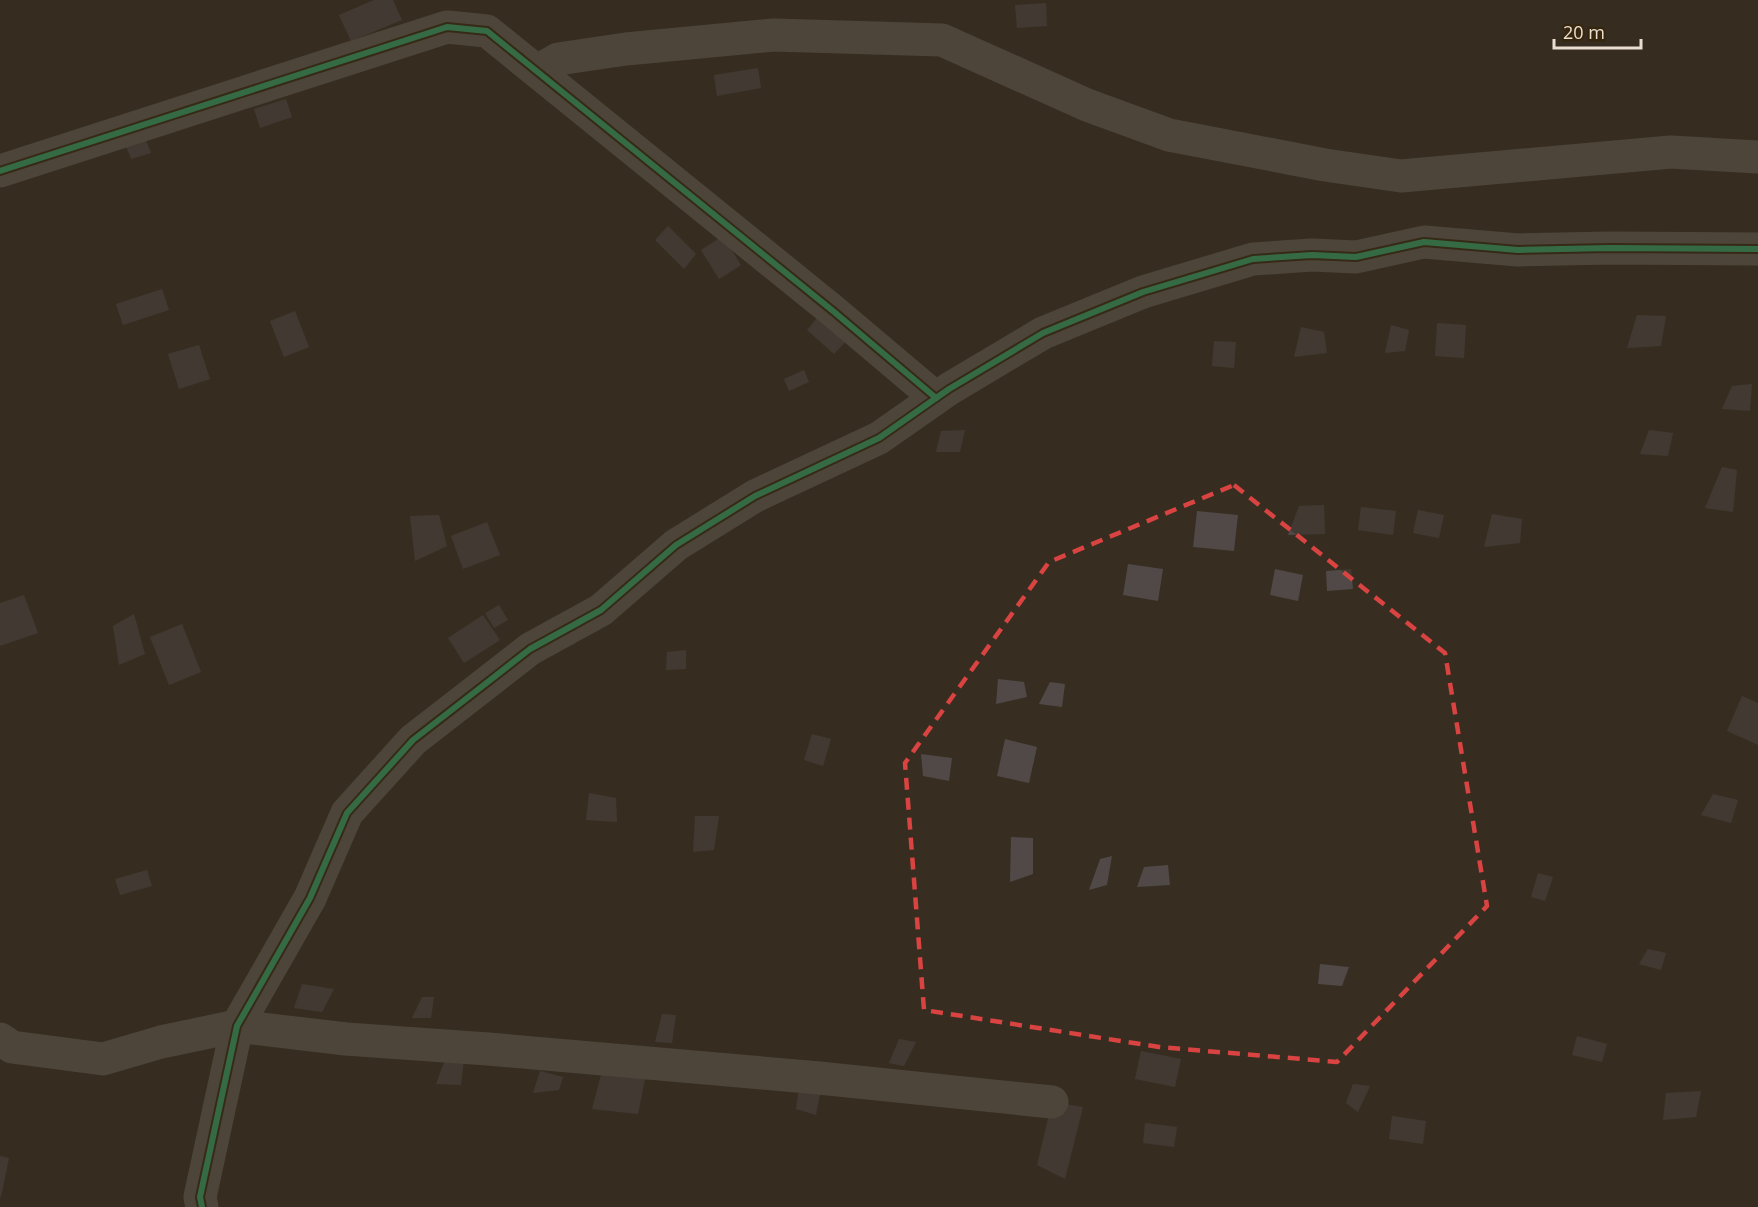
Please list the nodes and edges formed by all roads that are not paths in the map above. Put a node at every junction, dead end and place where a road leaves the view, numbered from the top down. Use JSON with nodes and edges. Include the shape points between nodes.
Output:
{"nodes":[{"id":1,"x":537,"y":71,"type":"junction"},
{"id":2,"x":1758,"y":157,"type":"edge"},
{"id":3,"x":0,"y":171,"type":"edge"},
{"id":4,"x":1758,"y":249,"type":"edge"},
{"id":5,"x":936,"y":398,"type":"junction"},
{"id":6,"x":237,"y":1026,"type":"junction"},
{"id":7,"x":0,"y":1040,"type":"edge"},
{"id":8,"x":1052,"y":1102,"type":"dead end"},
{"id":9,"x":202,"y":1207,"type":"edge"}],
"edges":[{"from":1,"to":2,"type":"street","via":[[558,59],[774,35],[942,40],[1087,105],[1169,135],[1401,176],[1671,152]]},
{"from":1,"to":3,"type":"street","via":[[487,31],[447,27]]},
{"from":1,"to":5,"type":"street"},
{"from":4,"to":5,"type":"street","via":[[1518,250],[1424,242],[1356,257],[1253,259],[1143,292],[1043,333]]},
{"from":5,"to":6,"type":"street","via":[[879,438],[755,496],[676,545],[601,610],[530,649],[413,740],[347,813],[310,898]]},
{"from":6,"to":7,"type":"street","via":[[103,1059],[12,1047]]},
{"from":6,"to":8,"type":"street"},
{"from":6,"to":9,"type":"street","via":[[200,1197]]}]}
